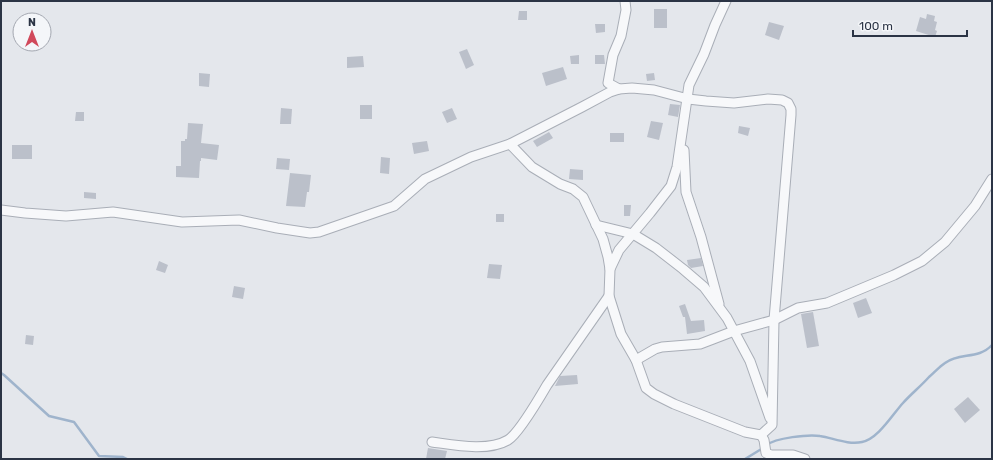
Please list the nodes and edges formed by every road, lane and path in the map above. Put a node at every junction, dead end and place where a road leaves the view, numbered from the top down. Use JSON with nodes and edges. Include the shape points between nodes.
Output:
{"nodes":[{"id":1,"x":625,"y":1,"type":"edge"},
{"id":2,"x":726,"y":1,"type":"edge"},
{"id":3,"x":619,"y":89,"type":"junction"},
{"id":4,"x":688,"y":99,"type":"junction"},
{"id":5,"x":683,"y":131,"type":"junction"},
{"id":6,"x":510,"y":144,"type":"junction"},
{"id":7,"x":992,"y":179,"type":"edge"},
{"id":8,"x":1,"y":210,"type":"edge"},
{"id":9,"x":596,"y":225,"type":"junction"},
{"id":10,"x":633,"y":234,"type":"junction"},
{"id":11,"x":610,"y":269,"type":"junction"},
{"id":12,"x":609,"y":296,"type":"junction"},
{"id":13,"x":720,"y":308,"type":"junction"},
{"id":14,"x":774,"y":320,"type":"junction"},
{"id":15,"x":734,"y":331,"type":"junction"},
{"id":16,"x":636,"y":360,"type":"junction"},
{"id":17,"x":772,"y":425,"type":"junction"},
{"id":18,"x":760,"y":435,"type":"junction"},
{"id":19,"x":432,"y":442,"type":"dead end"},
{"id":20,"x":805,"y":459,"type":"edge"}],
"edges":[{"from":1,"to":3,"type":"street","via":[[626,10],[621,36],[613,55],[608,83]]},
{"from":2,"to":4,"type":"street","via":[[689,85]]},
{"from":3,"to":4,"type":"street","via":[[654,90]]},
{"from":3,"to":6,"type":"street"},
{"from":4,"to":5,"type":"street"},
{"from":4,"to":14,"type":"street","via":[[734,103],[775,100],[788,103],[791,108]]},
{"from":5,"to":10,"type":"street","via":[[671,186]]},
{"from":5,"to":13,"type":"street","via":[[686,192]]},
{"from":6,"to":8,"type":"street","via":[[471,157],[425,179],[394,206],[318,232],[277,228],[239,220],[182,222],[113,212],[66,216]]},
{"from":6,"to":9,"type":"street","via":[[532,167],[573,189],[582,197]]},
{"from":7,"to":14,"type":"street","via":[[975,206],[945,242],[922,261],[827,303],[798,308]]},
{"from":9,"to":10,"type":"street"},
{"from":9,"to":11,"type":"street","via":[[603,239]]},
{"from":10,"to":11,"type":"street","via":[[619,250]]},
{"from":10,"to":13,"type":"street","via":[[683,269],[704,287]]},
{"from":11,"to":12,"type":"street"},
{"from":12,"to":16,"type":"street","via":[[621,334]]},
{"from":12,"to":19,"type":"street","via":[[540,399],[508,440],[488,446],[466,447]]},
{"from":13,"to":15,"type":"street"},
{"from":14,"to":15,"type":"street"},
{"from":14,"to":17,"type":"street"},
{"from":15,"to":16,"type":"street","via":[[694,345],[662,347]]},
{"from":15,"to":17,"type":"street","via":[[750,361]]},
{"from":16,"to":18,"type":"street","via":[[646,388],[654,394],[745,432]]},
{"from":17,"to":18,"type":"street"},
{"from":18,"to":20,"type":"street","via":[[764,440],[766,453],[793,455]]}]}
